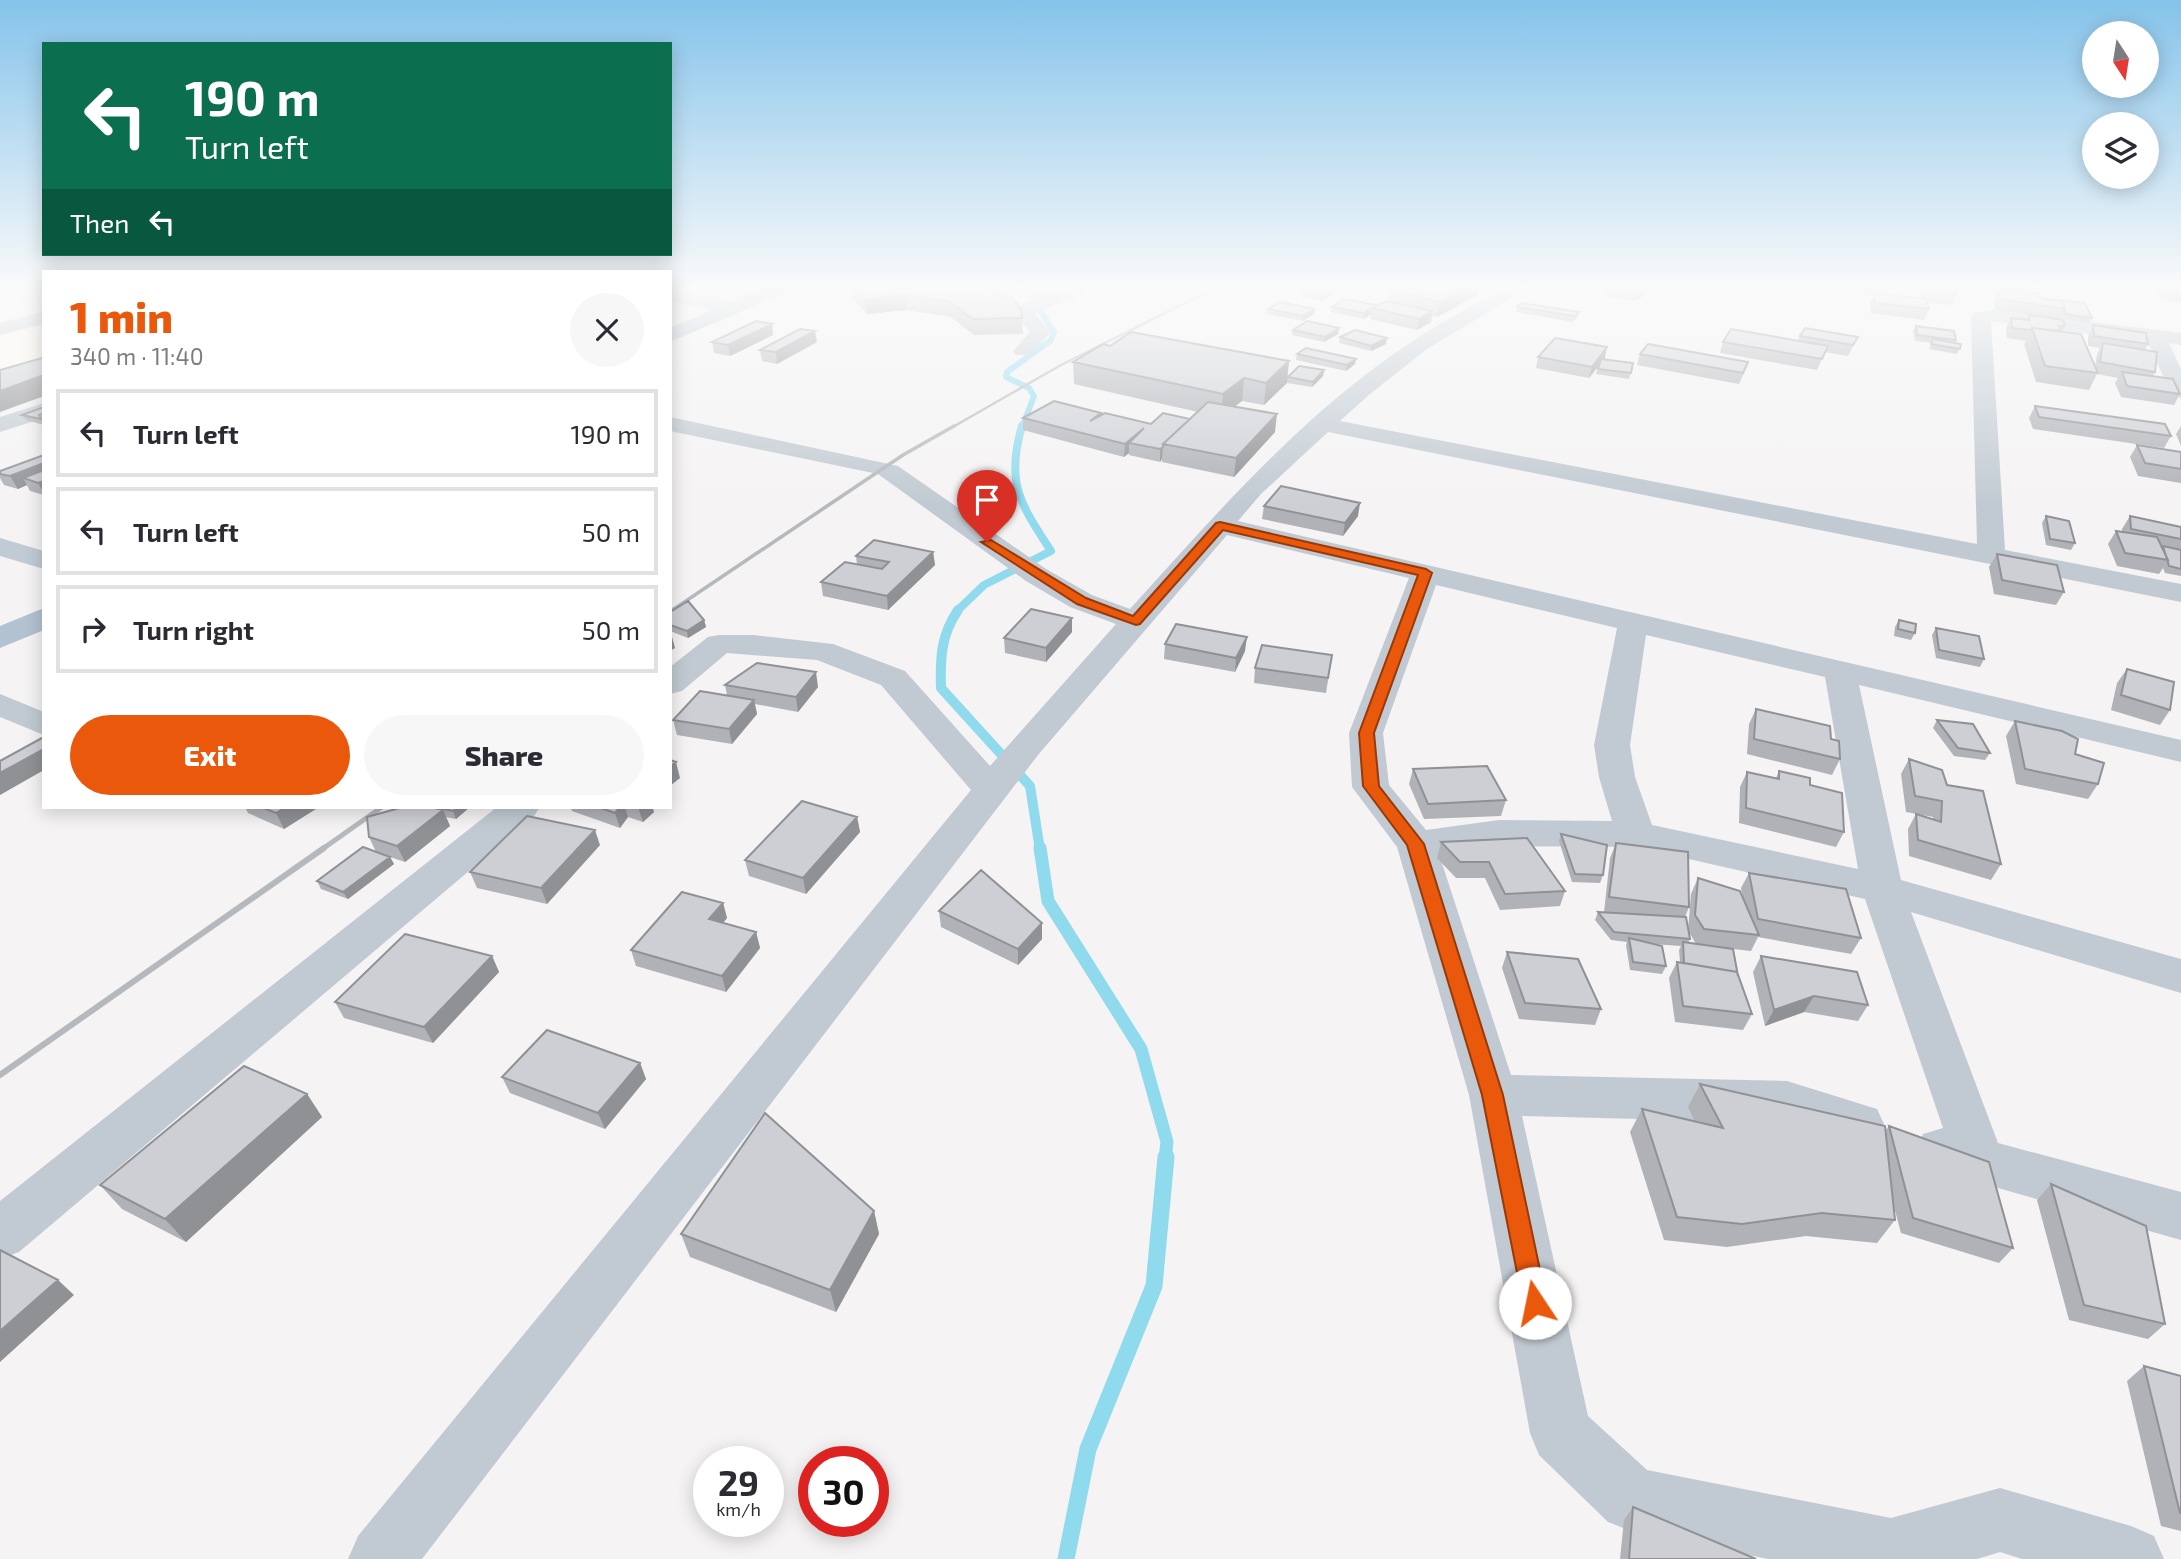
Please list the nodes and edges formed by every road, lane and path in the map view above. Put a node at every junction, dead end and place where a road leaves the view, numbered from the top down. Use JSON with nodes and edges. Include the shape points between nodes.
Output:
{"nodes":[{"id":1,"x":1403,"y":358,"type":"edge"},
{"id":2,"x":1983,"y":358,"type":"edge"},
{"id":3,"x":2165,"y":358,"type":"edge"},
{"id":4,"x":2181,"y":391,"type":"edge"},
{"id":5,"x":42,"y":411,"type":"edge"},
{"id":6,"x":672,"y":424,"type":"edge"},
{"id":7,"x":1321,"y":424,"type":"junction"},
{"id":8,"x":0,"y":426,"type":"edge"},
{"id":9,"x":42,"y":436,"type":"edge"},
{"id":10,"x":1220,"y":525,"type":"junction"},
{"id":11,"x":0,"y":547,"type":"edge"},
{"id":12,"x":1991,"y":555,"type":"junction"},
{"id":13,"x":42,"y":559,"type":"edge"},
{"id":14,"x":1426,"y":573,"type":"junction"},
{"id":15,"x":2181,"y":593,"type":"edge"},
{"id":16,"x":42,"y":619,"type":"edge"},
{"id":17,"x":1136,"y":621,"type":"junction"},
{"id":18,"x":1633,"y":622,"type":"junction"},
{"id":19,"x":0,"y":638,"type":"edge"},
{"id":20,"x":1840,"y":671,"type":"junction"},
{"id":21,"x":672,"y":682,"type":"edge"},
{"id":22,"x":0,"y":704,"type":"edge"},
{"id":23,"x":42,"y":724,"type":"edge"},
{"id":24,"x":2181,"y":751,"type":"edge"},
{"id":25,"x":1006,"y":771,"type":"junction"},
{"id":26,"x":519,"y":809,"type":"edge"},
{"id":27,"x":1636,"y":834,"type":"junction"},
{"id":28,"x":1416,"y":844,"type":"junction"},
{"id":29,"x":1882,"y":889,"type":"junction"},
{"id":30,"x":2181,"y":976,"type":"edge"},
{"id":31,"x":1493,"y":1095,"type":"junction"},
{"id":32,"x":1980,"y":1163,"type":"junction"},
{"id":33,"x":2181,"y":1216,"type":"edge"},
{"id":34,"x":0,"y":1234,"type":"edge"},
{"id":35,"x":1891,"y":1555,"type":"edge"},
{"id":36,"x":381,"y":1559,"type":"edge"},
{"id":37,"x":2131,"y":1559,"type":"edge"}],
"edges":[{"from":1,"to":7,"type":"street"},
{"from":2,"to":12,"type":"street"},
{"from":3,"to":4,"type":"street"},
{"from":5,"to":8,"type":"street"},
{"from":6,"to":17,"type":"street","via":[[882,469],[1036,575],[1081,601]]},
{"from":7,"to":10,"type":"street"},
{"from":7,"to":12,"type":"street"},
{"from":8,"to":9,"type":"street"},
{"from":10,"to":14,"type":"street"},
{"from":10,"to":17,"type":"street"},
{"from":11,"to":13,"type":"street"},
{"from":12,"to":15,"type":"street"},
{"from":14,"to":18,"type":"street"},
{"from":14,"to":28,"type":"street","via":[[1366,733],[1371,786]]},
{"from":16,"to":19,"type":"main road"},
{"from":17,"to":25,"type":"street"},
{"from":18,"to":20,"type":"street"},
{"from":18,"to":27,"type":"street","via":[[1612,745],[1617,777]]},
{"from":20,"to":24,"type":"street"},
{"from":20,"to":29,"type":"street"},
{"from":21,"to":25,"type":"street","via":[[719,644],[822,651],[893,677]]},
{"from":22,"to":23,"type":"street"},
{"from":25,"to":36,"type":"street"},
{"from":26,"to":34,"type":"street"},
{"from":27,"to":28,"type":"street","via":[[1499,833]]},
{"from":27,"to":29,"type":"street"},
{"from":28,"to":31,"type":"street"},
{"from":29,"to":30,"type":"street"},
{"from":29,"to":32,"type":"street"},
{"from":31,"to":32,"type":"street","via":[[1787,1101]]},
{"from":31,"to":35,"type":"street","via":[[1561,1433],[1631,1499]]},
{"from":32,"to":33,"type":"street"},
{"from":35,"to":37,"type":"street","via":[[2000,1520]]}]}
